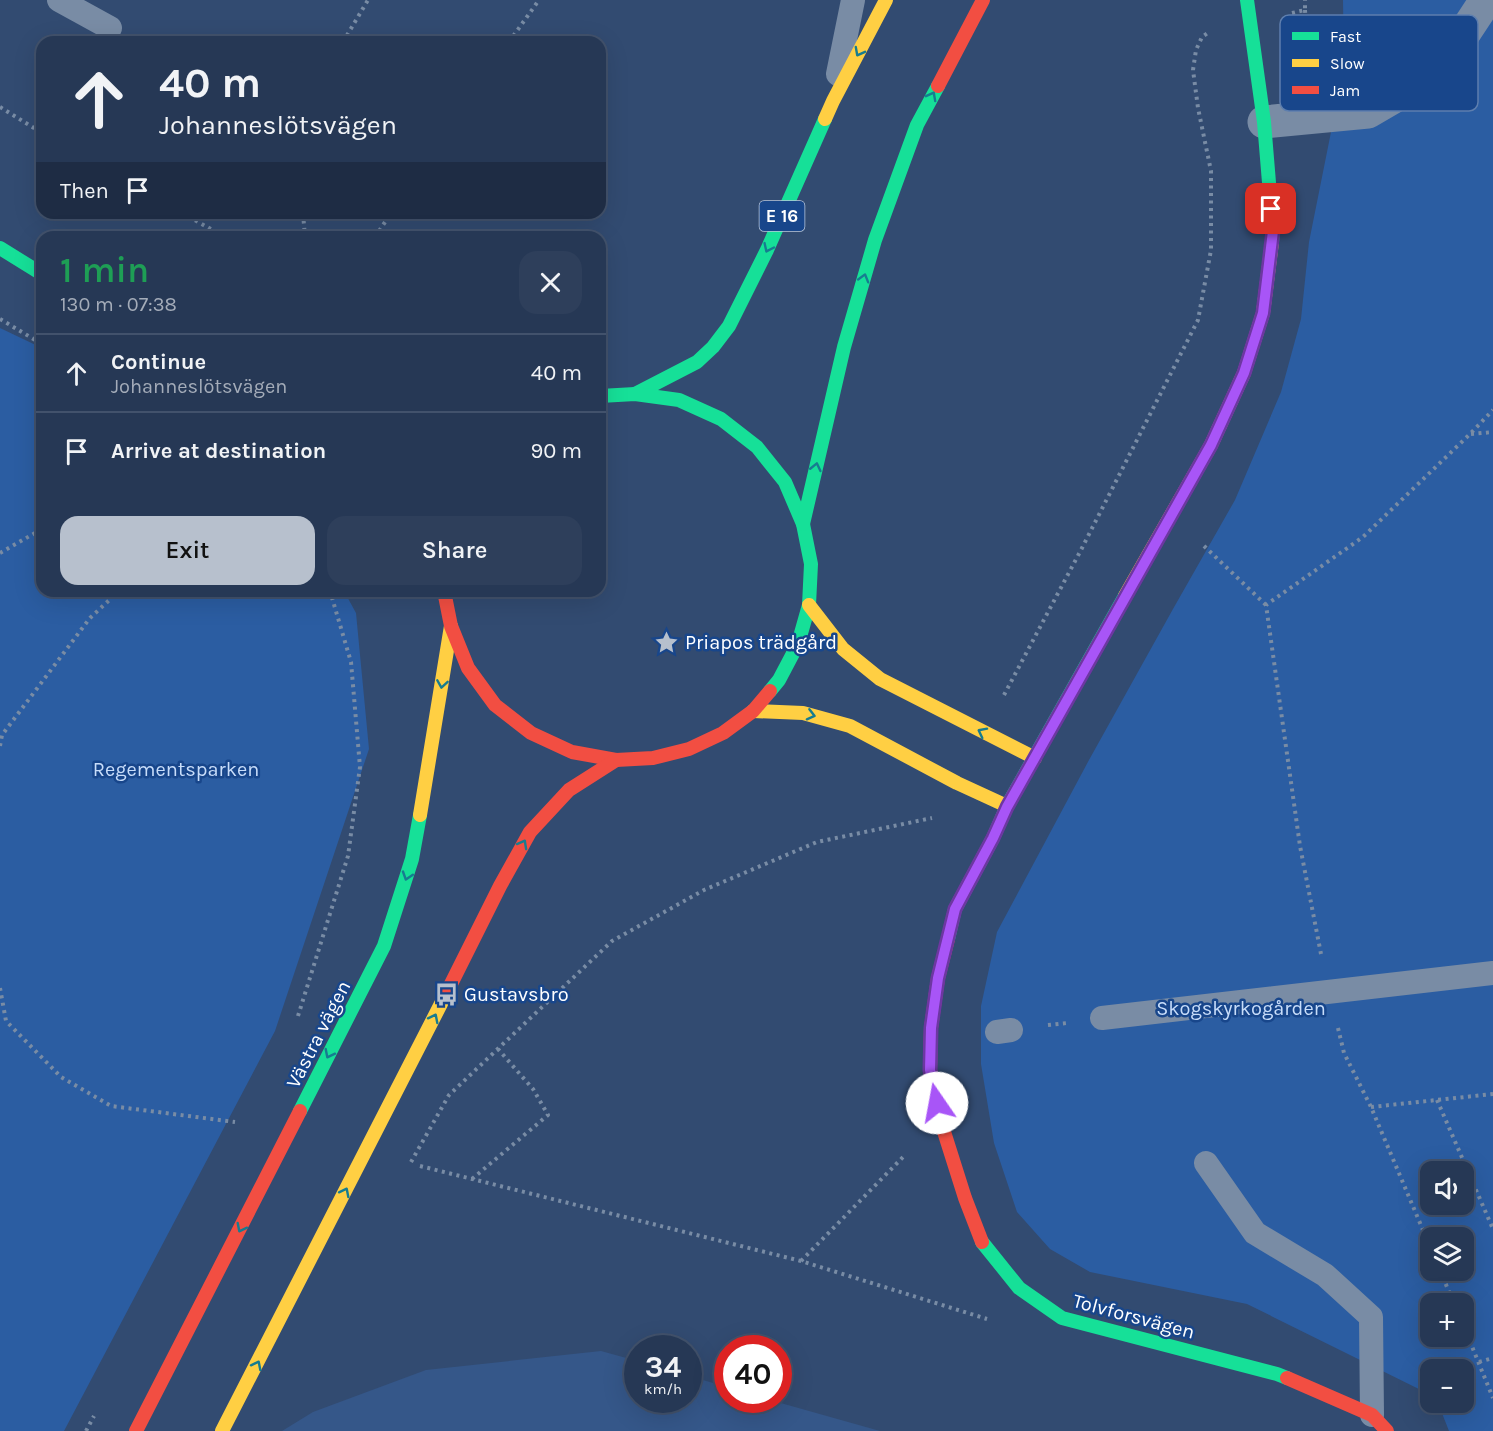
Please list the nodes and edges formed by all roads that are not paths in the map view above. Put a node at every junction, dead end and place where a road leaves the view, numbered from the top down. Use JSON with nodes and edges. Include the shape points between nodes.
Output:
{"nodes":[{"id":1,"x":59,"y":0,"type":"edge"},
{"id":2,"x":853,"y":0,"type":"edge"},
{"id":3,"x":886,"y":0,"type":"edge"},
{"id":4,"x":983,"y":0,"type":"edge"},
{"id":5,"x":1247,"y":0,"type":"edge"},
{"id":6,"x":1486,"y":0,"type":"edge"},
{"id":7,"x":1476,"y":15,"type":"edge"},
{"id":8,"x":110,"y":28,"type":"dead end"},
{"id":9,"x":833,"y":101,"type":"junction"},
{"id":10,"x":1370,"y":111,"type":"edge"},
{"id":11,"x":1264,"y":122,"type":"junction"},
{"id":12,"x":0,"y":248,"type":"edge"},
{"id":13,"x":36,"y":270,"type":"edge"},
{"id":14,"x":635,"y":394,"type":"junction"},
{"id":15,"x":606,"y":396,"type":"edge"},
{"id":16,"x":803,"y":524,"type":"junction"},
{"id":17,"x":445,"y":597,"type":"edge"},
{"id":18,"x":809,"y":605,"type":"junction"},
{"id":19,"x":451,"y":626,"type":"junction"},
{"id":20,"x":753,"y":711,"type":"junction"},
{"id":21,"x":1035,"y":758,"type":"junction"},
{"id":22,"x":616,"y":760,"type":"junction"},
{"id":23,"x":1007,"y":807,"type":"junction"},
{"id":24,"x":1493,"y":973,"type":"edge"},
{"id":25,"x":1102,"y":1018,"type":"dead end"},
{"id":26,"x":1206,"y":1163,"type":"dead end"},
{"id":27,"x":1380,"y":1423,"type":"edge"},
{"id":28,"x":136,"y":1431,"type":"edge"},
{"id":29,"x":222,"y":1431,"type":"edge"}],
"edges":[{"from":1,"to":8,"type":"lane"},
{"from":2,"to":9,"type":"lane"},
{"from":3,"to":9,"type":"main road","number":"E 16","one_way":true},
{"from":16,"to":4,"type":"main road","one_way":true,"via":[[844,346],[874,240],[917,125]]},
{"from":5,"to":11,"type":"main road","name":"Tolvforsvägen"},
{"from":6,"to":7,"type":"street"},
{"from":9,"to":14,"type":"main road","number":"E 16","one_way":true,"via":[[767,250],[722,337],[696,362]]},
{"from":10,"to":11,"type":"street"},
{"from":11,"to":21,"type":"main road","name":"Tolvforsvägen","via":[[1273,231],[1263,313],[1244,373],[1211,445]]},
{"from":12,"to":13,"type":"main road"},
{"from":14,"to":15,"type":"main road"},
{"from":14,"to":16,"type":"main road","via":[[679,400],[721,419],[757,447],[785,482]]},
{"from":16,"to":18,"type":"main road","via":[[811,564]]},
{"from":17,"to":19,"type":"main road"},
{"from":18,"to":20,"type":"main road","via":[[798,644],[779,680]]},
{"from":21,"to":18,"type":"main road","one_way":true,"via":[[880,679],[843,649]]},
{"from":19,"to":22,"type":"main road","via":[[468,668],[495,705],[531,733],[572,752]]},
{"from":19,"to":28,"type":"main road","name":"Västra vägen","one_way":true,"via":[[412,859],[384,946]]},
{"from":20,"to":22,"type":"main road","via":[[723,733],[689,749],[653,758]]},
{"from":20,"to":23,"type":"main road","one_way":true,"via":[[803,713],[850,726]]},
{"from":21,"to":23,"type":"main road","name":"Tolvforsvägen"},
{"from":29,"to":22,"type":"main road","one_way":true,"via":[[530,832],[569,790]]},
{"from":23,"to":27,"type":"main road","name":"Tolvforsvägen","via":[[955,909],[938,978],[931,1028],[930,1070],[940,1119],[983,1243],[1019,1288],[1062,1318],[1277,1374]]},
{"from":24,"to":25,"type":"lane"},
{"from":26,"to":27,"type":"lane","via":[[1255,1233],[1325,1275],[1371,1317]]}]}
